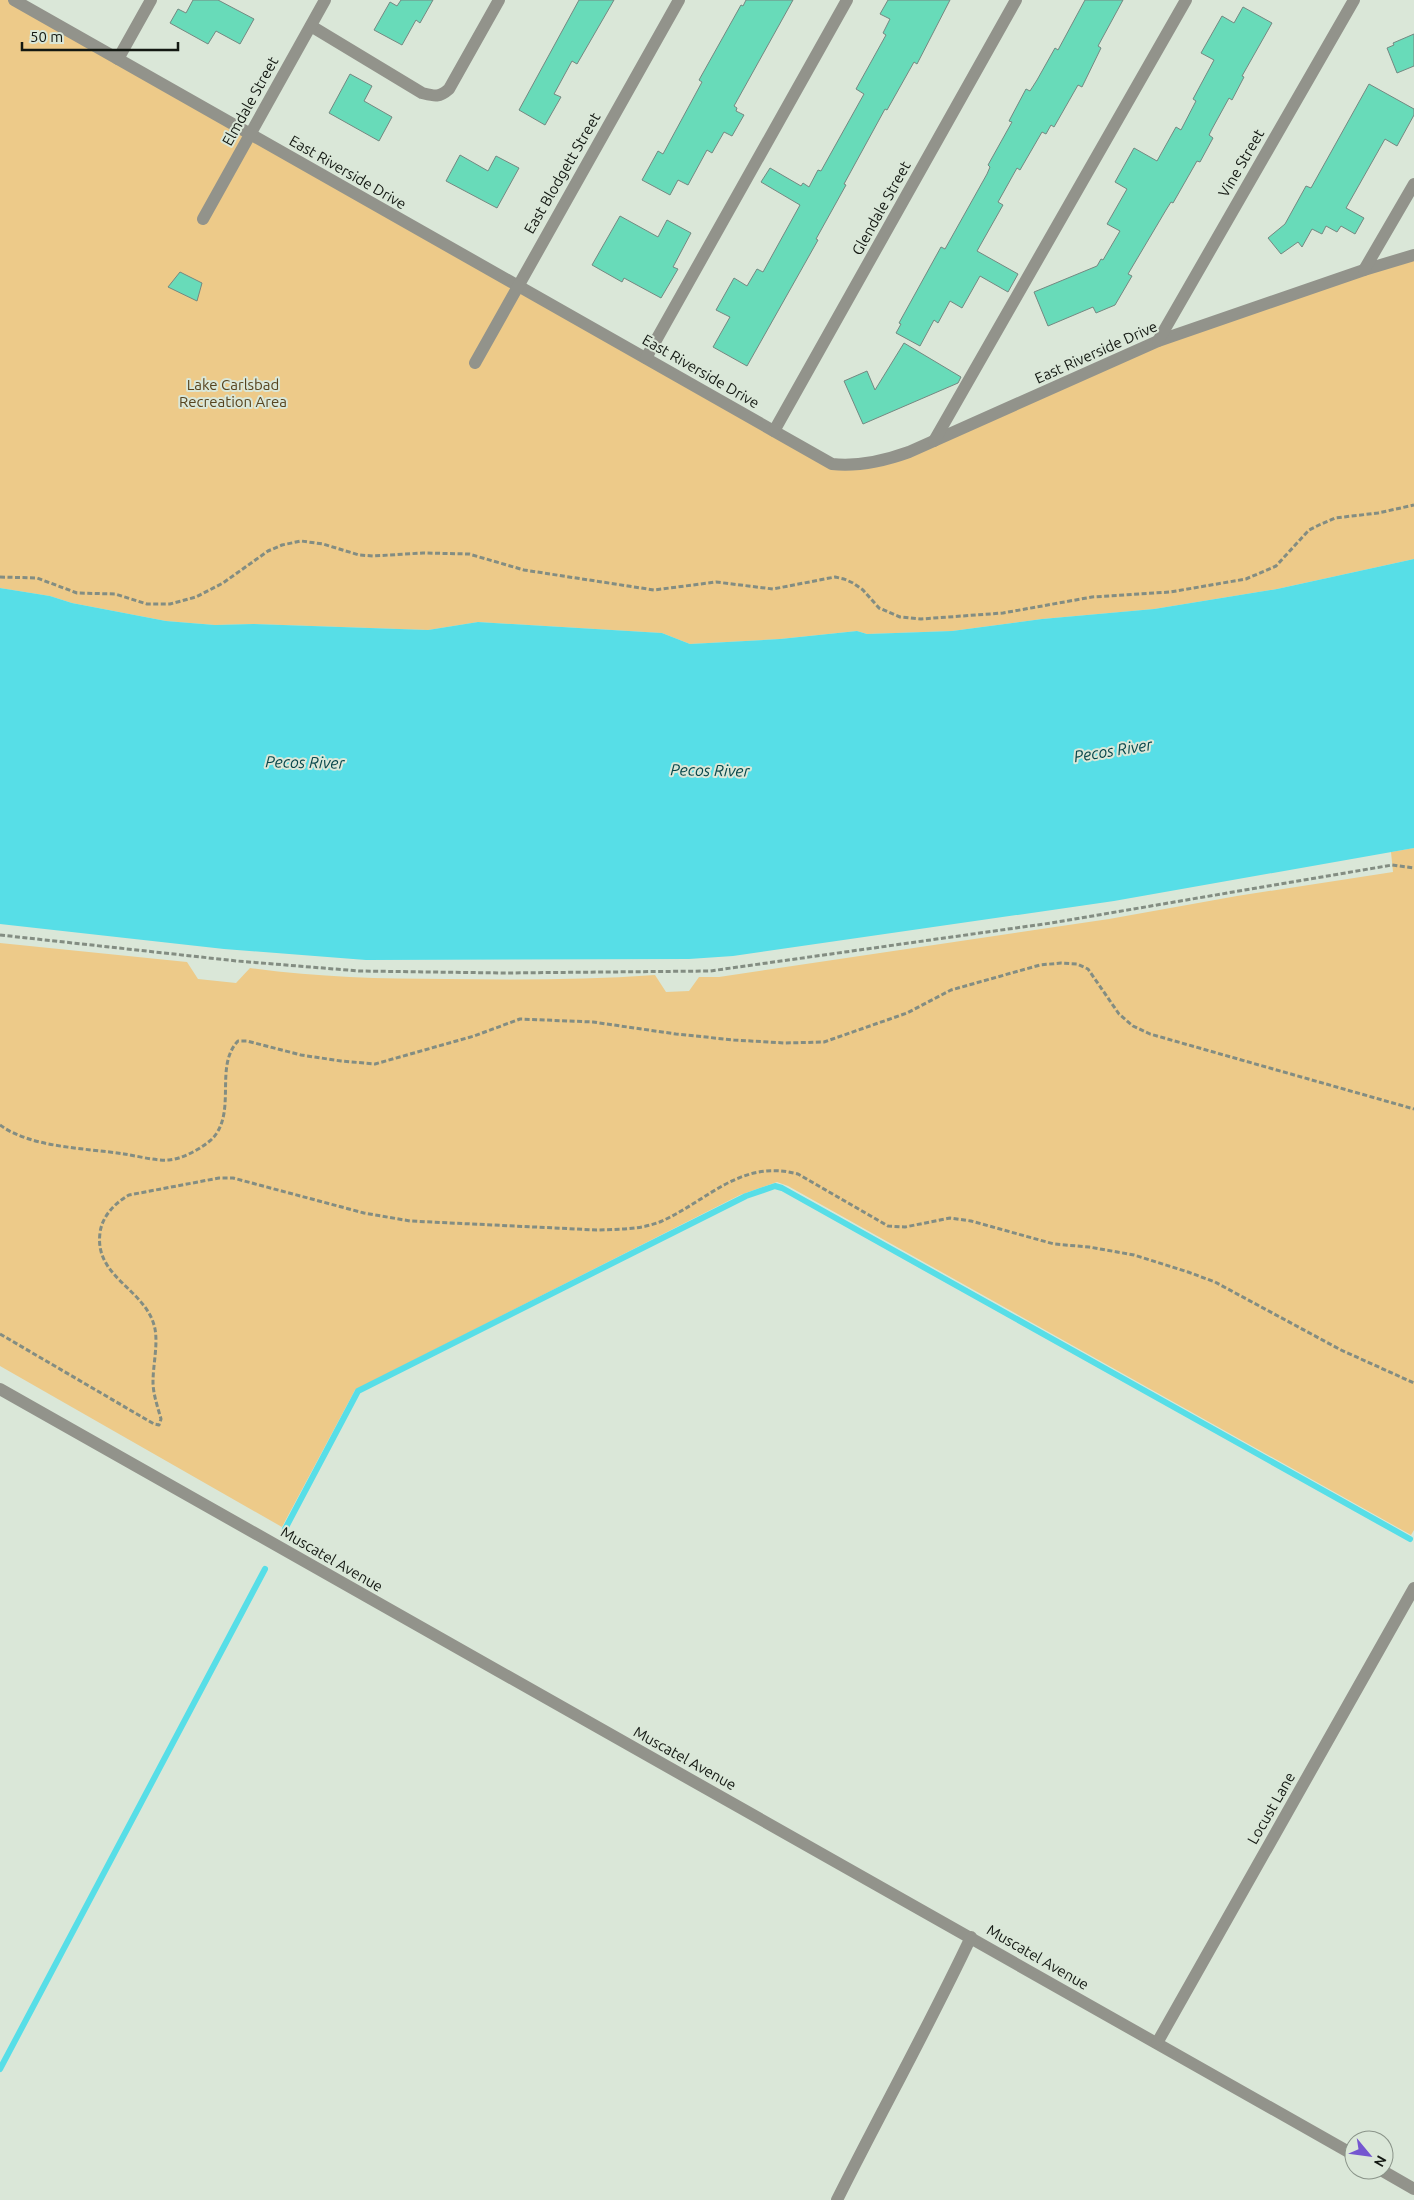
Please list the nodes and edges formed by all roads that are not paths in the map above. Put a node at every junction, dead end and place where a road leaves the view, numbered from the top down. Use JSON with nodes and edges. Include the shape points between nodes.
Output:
{"nodes":[{"id":1,"x":14,"y":0,"type":"edge"},
{"id":2,"x":151,"y":0,"type":"edge"},
{"id":3,"x":325,"y":0,"type":"edge"},
{"id":4,"x":499,"y":0,"type":"edge"},
{"id":5,"x":678,"y":0,"type":"edge"},
{"id":6,"x":847,"y":0,"type":"edge"},
{"id":7,"x":1016,"y":0,"type":"edge"},
{"id":8,"x":1186,"y":0,"type":"edge"},
{"id":9,"x":1354,"y":0,"type":"edge"},
{"id":10,"x":311,"y":26,"type":"junction"},
{"id":11,"x":118,"y":59,"type":"junction"},
{"id":12,"x":249,"y":134,"type":"junction"},
{"id":13,"x":1414,"y":184,"type":"edge"},
{"id":14,"x":203,"y":219,"type":"dead end"},
{"id":15,"x":1414,"y":255,"type":"edge"},
{"id":16,"x":1364,"y":270,"type":"junction"},
{"id":17,"x":517,"y":286,"type":"junction"},
{"id":18,"x":1158,"y":341,"type":"junction"},
{"id":19,"x":646,"y":358,"type":"junction"},
{"id":20,"x":475,"y":362,"type":"dead end"},
{"id":21,"x":774,"y":431,"type":"junction"},
{"id":22,"x":934,"y":441,"type":"junction"},
{"id":23,"x":0,"y":1389,"type":"edge"},
{"id":24,"x":1414,"y":1588,"type":"edge"},
{"id":25,"x":971,"y":1937,"type":"junction"},
{"id":26,"x":1156,"y":2043,"type":"junction"},
{"id":27,"x":1344,"y":2149,"type":"edge"},
{"id":28,"x":1394,"y":2177,"type":"edge"},
{"id":29,"x":1414,"y":2189,"type":"edge"},
{"id":30,"x":837,"y":2200,"type":"edge"}],
"edges":[{"from":1,"to":11,"type":"street","name":"East Riverside Drive"},
{"from":2,"to":11,"type":"street"},
{"from":3,"to":10,"type":"street","name":"Elmdale Street"},
{"from":4,"to":10,"type":"street","via":[[449,89],[436,97],[422,93]]},
{"from":5,"to":17,"type":"street","name":"East Blodgett Street"},
{"from":6,"to":19,"type":"street"},
{"from":7,"to":21,"type":"street","name":"Glendale Street"},
{"from":8,"to":22,"type":"street"},
{"from":9,"to":18,"type":"street","name":"Vine Street"},
{"from":10,"to":12,"type":"street","name":"Elmdale Street"},
{"from":11,"to":12,"type":"street","name":"East Riverside Drive"},
{"from":12,"to":14,"type":"street","name":"Elmdale Street"},
{"from":12,"to":17,"type":"street","name":"East Riverside Drive"},
{"from":13,"to":16,"type":"street"},
{"from":15,"to":16,"type":"street","name":"East Riverside Drive"},
{"from":16,"to":18,"type":"street","name":"East Riverside Drive"},
{"from":17,"to":19,"type":"street","name":"East Riverside Drive"},
{"from":17,"to":20,"type":"street","name":"East Blodgett Street"},
{"from":18,"to":22,"type":"street","name":"East Riverside Drive"},
{"from":19,"to":21,"type":"street","name":"East Riverside Drive"},
{"from":21,"to":22,"type":"street","name":"East Riverside Drive","via":[[832,464],[847,466],[890,459]]},
{"from":23,"to":25,"type":"street","name":"Muscatel Avenue"},
{"from":24,"to":26,"type":"street","name":"Locust Lane"},
{"from":25,"to":26,"type":"street","name":"Muscatel Avenue"},
{"from":25,"to":30,"type":"street"},
{"from":26,"to":27,"type":"street","name":"Muscatel Avenue"},
{"from":28,"to":29,"type":"street"}]}
